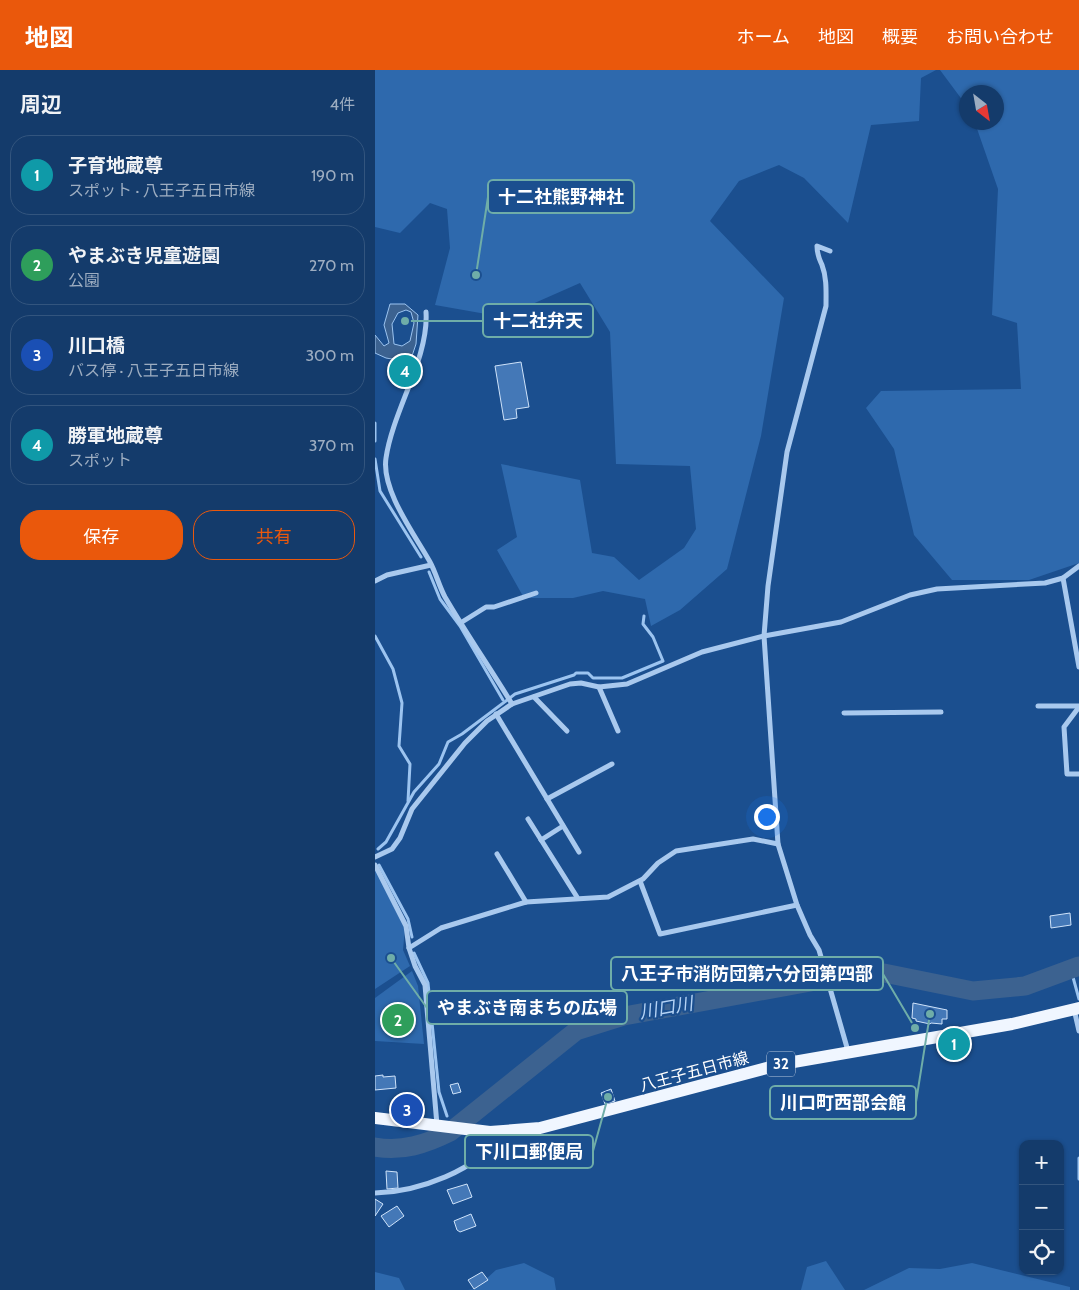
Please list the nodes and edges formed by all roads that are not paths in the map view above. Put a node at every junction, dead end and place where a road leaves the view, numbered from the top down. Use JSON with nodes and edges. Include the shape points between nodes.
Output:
{"nodes":[{"id":1,"x":830,"y":252,"type":"dead end"},
{"id":2,"x":426,"y":312,"type":"dead end"},
{"id":3,"x":431,"y":565,"type":"junction"},
{"id":4,"x":1079,"y":566,"type":"edge"},
{"id":5,"x":1063,"y":578,"type":"junction"},
{"id":6,"x":375,"y":580,"type":"edge"},
{"id":7,"x":536,"y":592,"type":"dead end"},
{"id":8,"x":462,"y":622,"type":"junction"},
{"id":9,"x":764,"y":636,"type":"junction"},
{"id":10,"x":1079,"y":667,"type":"edge"},
{"id":11,"x":599,"y":687,"type":"junction"},
{"id":12,"x":534,"y":697,"type":"junction"},
{"id":13,"x":511,"y":704,"type":"junction"},
{"id":14,"x":1038,"y":706,"type":"dead end"},
{"id":15,"x":1079,"y":707,"type":"edge"},
{"id":16,"x":941,"y":712,"type":"dead end"},
{"id":17,"x":844,"y":713,"type":"dead end"},
{"id":18,"x":496,"y":714,"type":"junction"},
{"id":19,"x":567,"y":731,"type":"dead end"},
{"id":20,"x":618,"y":731,"type":"dead end"},
{"id":21,"x":611,"y":764,"type":"dead end"},
{"id":22,"x":1079,"y":774,"type":"edge"},
{"id":23,"x":547,"y":799,"type":"junction"},
{"id":24,"x":528,"y":819,"type":"dead end"},
{"id":25,"x":563,"y":826,"type":"junction"},
{"id":26,"x":541,"y":840,"type":"junction"},
{"id":27,"x":778,"y":844,"type":"junction"},
{"id":28,"x":579,"y":852,"type":"dead end"},
{"id":29,"x":497,"y":854,"type":"dead end"},
{"id":30,"x":375,"y":857,"type":"edge"},
{"id":31,"x":375,"y":865,"type":"edge"},
{"id":32,"x":640,"y":881,"type":"junction"},
{"id":33,"x":577,"y":897,"type":"junction"},
{"id":34,"x":526,"y":902,"type":"junction"},
{"id":35,"x":797,"y":905,"type":"junction"},
{"id":36,"x":409,"y":948,"type":"junction"},
{"id":37,"x":1077,"y":1008,"type":"edge"},
{"id":38,"x":1079,"y":1031,"type":"edge"},
{"id":39,"x":848,"y":1051,"type":"junction"},
{"id":40,"x":375,"y":1118,"type":"edge"},
{"id":41,"x":437,"y":1125,"type":"junction"},
{"id":42,"x":495,"y":1132,"type":"junction"},
{"id":43,"x":375,"y":1193,"type":"edge"}],
"edges":[{"from":1,"to":9,"type":"street","via":[[817,246],[827,285],[826,306],[787,452]]},
{"from":2,"to":3,"type":"street","via":[[420,359],[397,416],[386,461],[391,490]]},
{"from":3,"to":6,"type":"street"},
{"from":3,"to":8,"type":"street","via":[[445,596]]},
{"from":4,"to":5,"type":"street"},
{"from":5,"to":9,"type":"street","via":[[1026,585],[937,589],[910,595],[841,622]]},
{"from":5,"to":10,"type":"street"},
{"from":7,"to":8,"type":"street","via":[[486,607]]},
{"from":8,"to":13,"type":"street"},
{"from":9,"to":11,"type":"street","via":[[702,652],[627,684]]},
{"from":9,"to":27,"type":"street"},
{"from":11,"to":12,"type":"street","via":[[570,684]]},
{"from":11,"to":20,"type":"street"},
{"from":12,"to":13,"type":"street"},
{"from":12,"to":19,"type":"street"},
{"from":13,"to":18,"type":"street"},
{"from":14,"to":15,"type":"street"},
{"from":15,"to":22,"type":"street","via":[[1064,728],[1067,774]]},
{"from":16,"to":17,"type":"street"},
{"from":18,"to":23,"type":"street"},
{"from":18,"to":30,"type":"street","via":[[465,743],[412,809],[392,849]]},
{"from":21,"to":23,"type":"street"},
{"from":23,"to":25,"type":"street"},
{"from":24,"to":26,"type":"street"},
{"from":25,"to":26,"type":"street"},
{"from":25,"to":28,"type":"street"},
{"from":26,"to":33,"type":"street"},
{"from":27,"to":32,"type":"street","via":[[753,839],[676,851],[658,862]]},
{"from":27,"to":35,"type":"street"},
{"from":29,"to":34,"type":"street"},
{"from":31,"to":36,"type":"street","via":[[406,926]]},
{"from":32,"to":33,"type":"street","via":[[609,897]]},
{"from":32,"to":35,"type":"street","via":[[660,934]]},
{"from":33,"to":34,"type":"street"},
{"from":34,"to":36,"type":"street","via":[[441,928]]},
{"from":35,"to":39,"type":"street","via":[[823,962]]},
{"from":36,"to":41,"type":"street","via":[[425,985]]},
{"from":37,"to":38,"type":"street"},
{"from":37,"to":39,"type":"main road","name":"八王子五日市線","number":"32","via":[[996,1027]]},
{"from":39,"to":42,"type":"main road","name":"八王子五日市線","number":"32","via":[[745,1073],[555,1126]]},
{"from":40,"to":41,"type":"main road","name":"八王子五日市線","number":"32"},
{"from":41,"to":42,"type":"main road","name":"八王子五日市線","number":"32"},
{"from":42,"to":43,"type":"street","via":[[495,1142],[457,1172],[390,1192]]}]}
